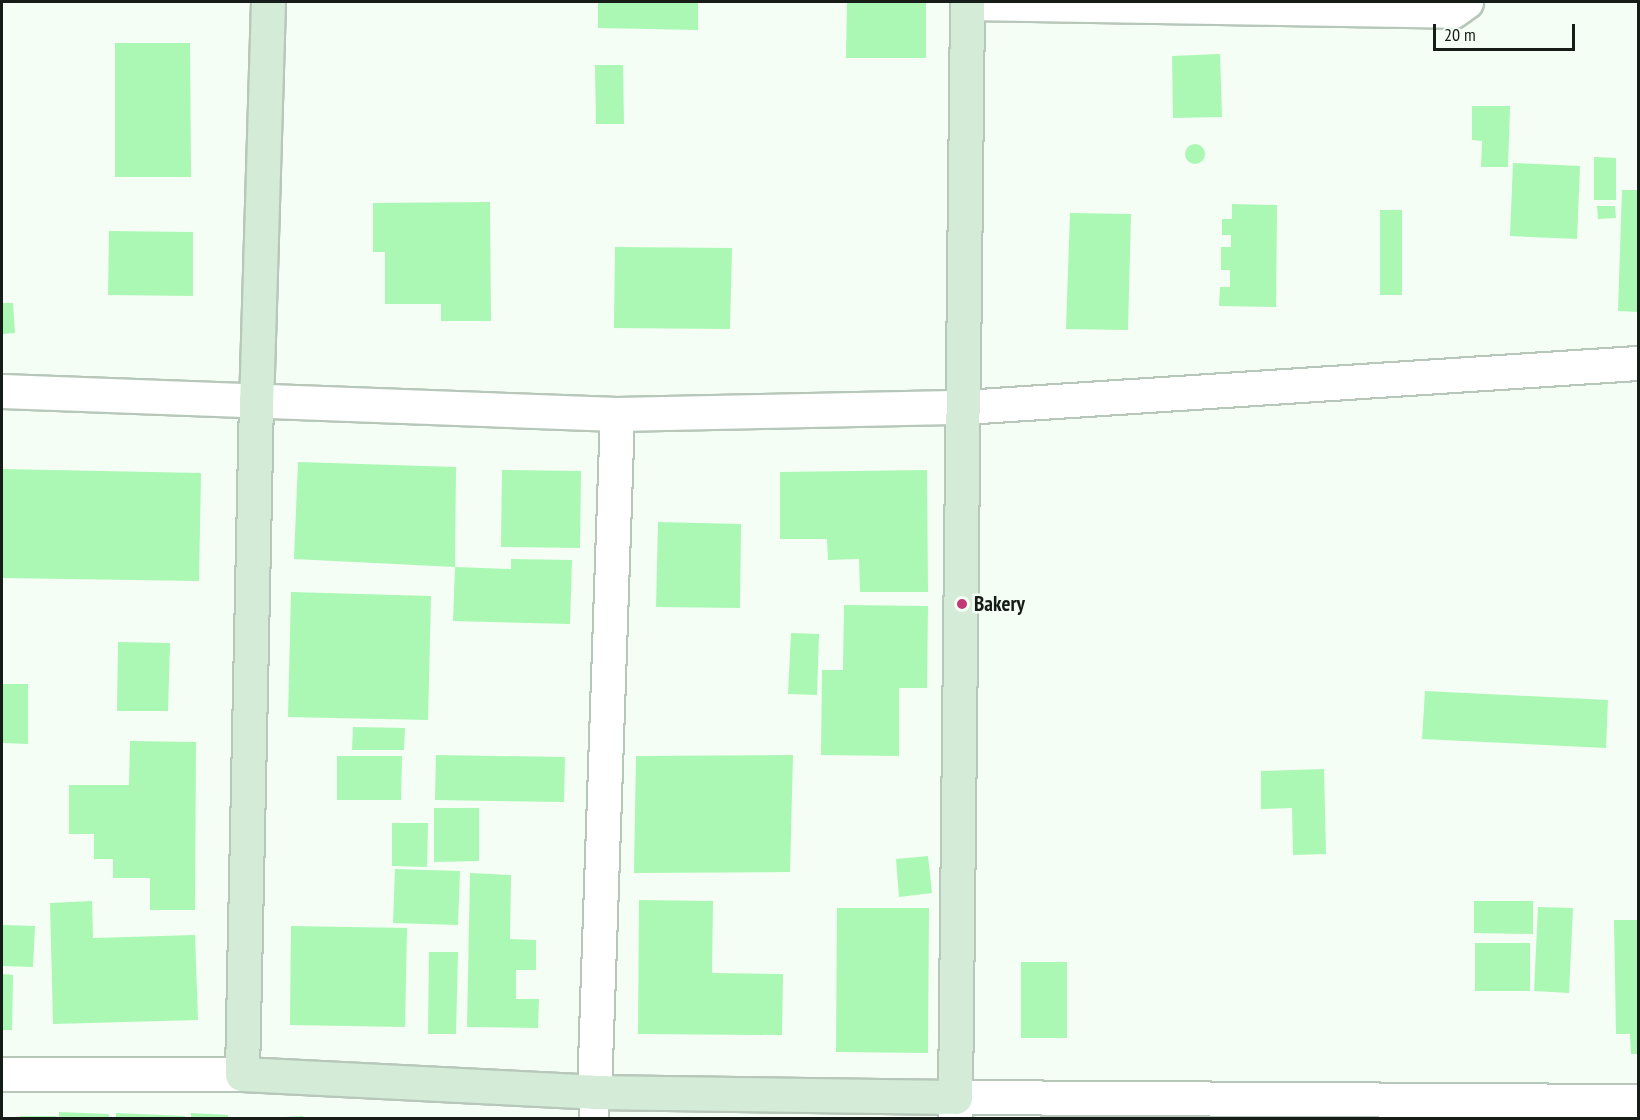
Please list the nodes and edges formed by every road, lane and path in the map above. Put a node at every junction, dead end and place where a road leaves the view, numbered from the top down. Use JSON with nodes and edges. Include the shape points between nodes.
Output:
{"nodes":[{"id":1,"x":267,"y":2,"type":"edge"},
{"id":2,"x":967,"y":2,"type":"edge"},
{"id":3,"x":1466,"y":2,"type":"edge"},
{"id":4,"x":1638,"y":363,"type":"edge"},
{"id":5,"x":2,"y":391,"type":"edge"},
{"id":6,"x":256,"y":399,"type":"junction"},
{"id":7,"x":964,"y":407,"type":"junction"},
{"id":8,"x":617,"y":414,"type":"junction"},
{"id":9,"x":2,"y":1074,"type":"edge"},
{"id":10,"x":242,"y":1074,"type":"junction"},
{"id":11,"x":1638,"y":1101,"type":"edge"},
{"id":12,"x":594,"y":1105,"type":"edge"},
{"id":13,"x":955,"y":1108,"type":"edge"}],
"edges":[{"from":1,"to":6,"type":"main road"},
{"from":2,"to":3,"type":"street","via":[[1453,11]]},
{"from":2,"to":7,"type":"main road"},
{"from":4,"to":7,"type":"street"},
{"from":5,"to":6,"type":"street"},
{"from":6,"to":8,"type":"street"},
{"from":6,"to":10,"type":"main road"},
{"from":7,"to":8,"type":"street"},
{"from":7,"to":13,"type":"main road"},
{"from":8,"to":12,"type":"street"},
{"from":9,"to":10,"type":"street"},
{"from":10,"to":12,"type":"main road"},
{"from":11,"to":13,"type":"street"},
{"from":12,"to":13,"type":"main road"}]}
